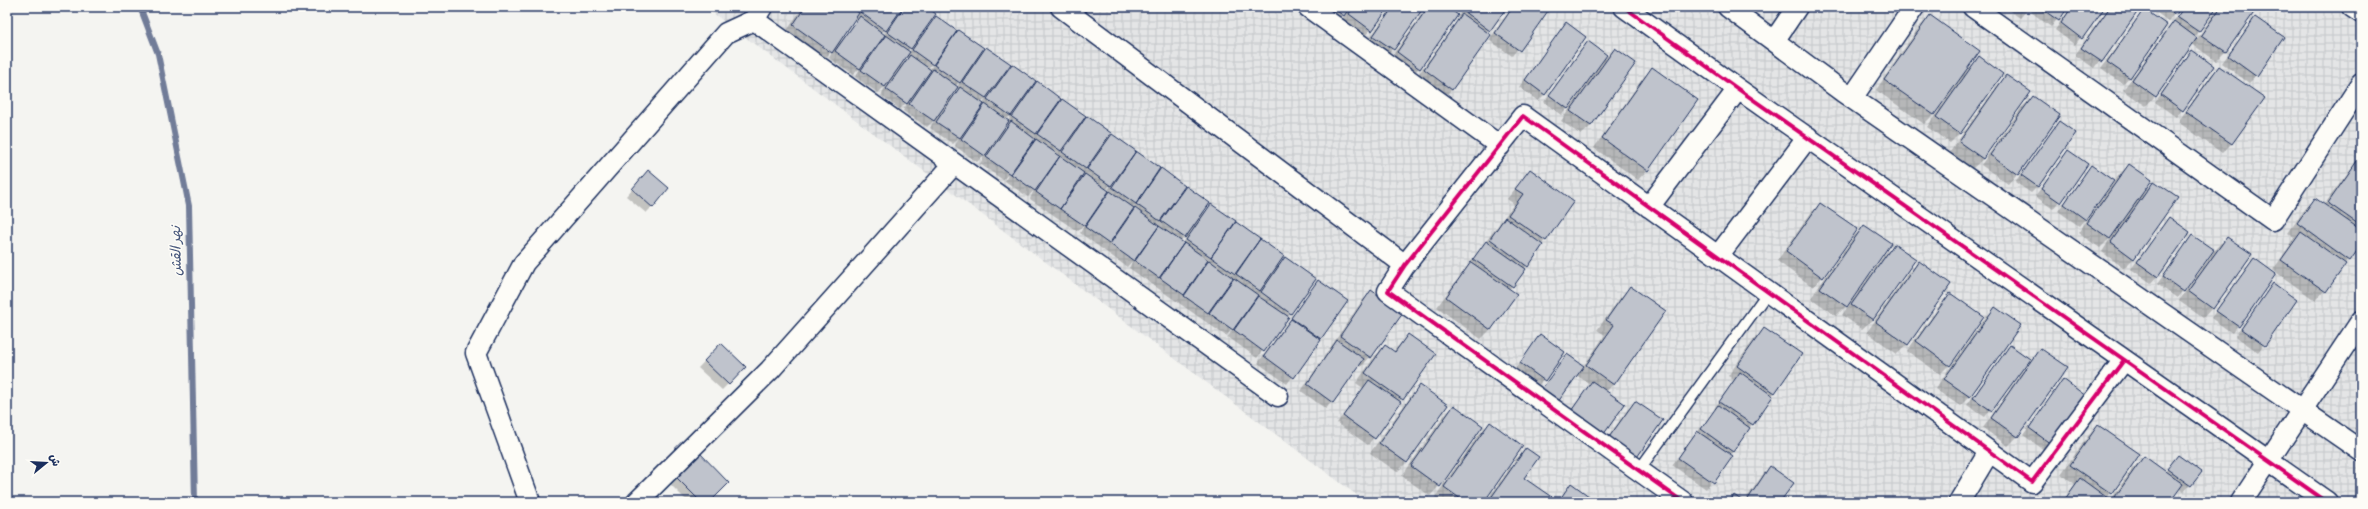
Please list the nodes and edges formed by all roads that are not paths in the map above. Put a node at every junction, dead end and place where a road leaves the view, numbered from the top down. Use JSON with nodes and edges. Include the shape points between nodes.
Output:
{"nodes":[{"id":1,"x":1061,"y":7,"type":"edge"},
{"id":2,"x":1308,"y":7,"type":"edge"},
{"id":3,"x":1624,"y":7,"type":"edge"},
{"id":4,"x":1728,"y":7,"type":"edge"},
{"id":5,"x":1797,"y":7,"type":"edge"},
{"id":6,"x":1914,"y":7,"type":"edge"},
{"id":7,"x":1973,"y":7,"type":"edge"},
{"id":8,"x":2352,"y":7,"type":"edge"},
{"id":9,"x":2361,"y":13,"type":"edge"},
{"id":10,"x":758,"y":14,"type":"edge"},
{"id":11,"x":1774,"y":41,"type":"junction"},
{"id":12,"x":2361,"y":84,"type":"edge"},
{"id":13,"x":1738,"y":89,"type":"junction"},
{"id":14,"x":1852,"y":98,"type":"junction"},
{"id":15,"x":1808,"y":137,"type":"junction"},
{"id":16,"x":1500,"y":146,"type":"junction"},
{"id":17,"x":954,"y":164,"type":"junction"},
{"id":18,"x":1649,"y":207,"type":"junction"},
{"id":19,"x":1718,"y":256,"type":"junction"},
{"id":20,"x":1405,"y":265,"type":"junction"},
{"id":21,"x":1768,"y":292,"type":"junction"},
{"id":22,"x":2361,"y":321,"type":"edge"},
{"id":23,"x":2124,"y":360,"type":"junction"},
{"id":24,"x":1278,"y":396,"type":"dead end"},
{"id":25,"x":2302,"y":410,"type":"junction"},
{"id":26,"x":2361,"y":451,"type":"edge"},
{"id":27,"x":1990,"y":452,"type":"junction"},
{"id":28,"x":2269,"y":462,"type":"junction"},
{"id":29,"x":1639,"y":470,"type":"junction"},
{"id":30,"x":530,"y":502,"type":"edge"},
{"id":31,"x":637,"y":502,"type":"edge"},
{"id":32,"x":1684,"y":502,"type":"edge"},
{"id":33,"x":1959,"y":502,"type":"edge"},
{"id":34,"x":2241,"y":502,"type":"edge"},
{"id":35,"x":2327,"y":502,"type":"edge"}],
"edges":[{"from":1,"to":20,"type":"street"},
{"from":2,"to":16,"type":"street"},
{"from":3,"to":13,"type":"street"},
{"from":4,"to":11,"type":"street"},
{"from":5,"to":11,"type":"street"},
{"from":6,"to":14,"type":"street"},
{"from":7,"to":12,"type":"street","via":[[2273,220]]},
{"from":8,"to":9,"type":"street"},
{"from":10,"to":17,"type":"street"},
{"from":10,"to":30,"type":"street","via":[[726,32],[524,263],[476,353]]},
{"from":11,"to":14,"type":"street"},
{"from":13,"to":15,"type":"street"},
{"from":13,"to":18,"type":"street"},
{"from":14,"to":25,"type":"street"},
{"from":15,"to":19,"type":"street"},
{"from":15,"to":23,"type":"street"},
{"from":16,"to":18,"type":"street","via":[[1523,116]]},
{"from":16,"to":20,"type":"street"},
{"from":17,"to":24,"type":"street"},
{"from":17,"to":31,"type":"street","via":[[770,370]]},
{"from":18,"to":19,"type":"street"},
{"from":19,"to":21,"type":"street"},
{"from":20,"to":29,"type":"street","via":[[1388,292]]},
{"from":21,"to":27,"type":"street"},
{"from":21,"to":29,"type":"lane"},
{"from":22,"to":25,"type":"street"},
{"from":23,"to":27,"type":"street","via":[[2032,482]]},
{"from":23,"to":28,"type":"street"},
{"from":25,"to":26,"type":"street"},
{"from":25,"to":28,"type":"street"},
{"from":27,"to":33,"type":"street"},
{"from":28,"to":34,"type":"street"},
{"from":28,"to":35,"type":"street"},
{"from":29,"to":32,"type":"street"}]}
